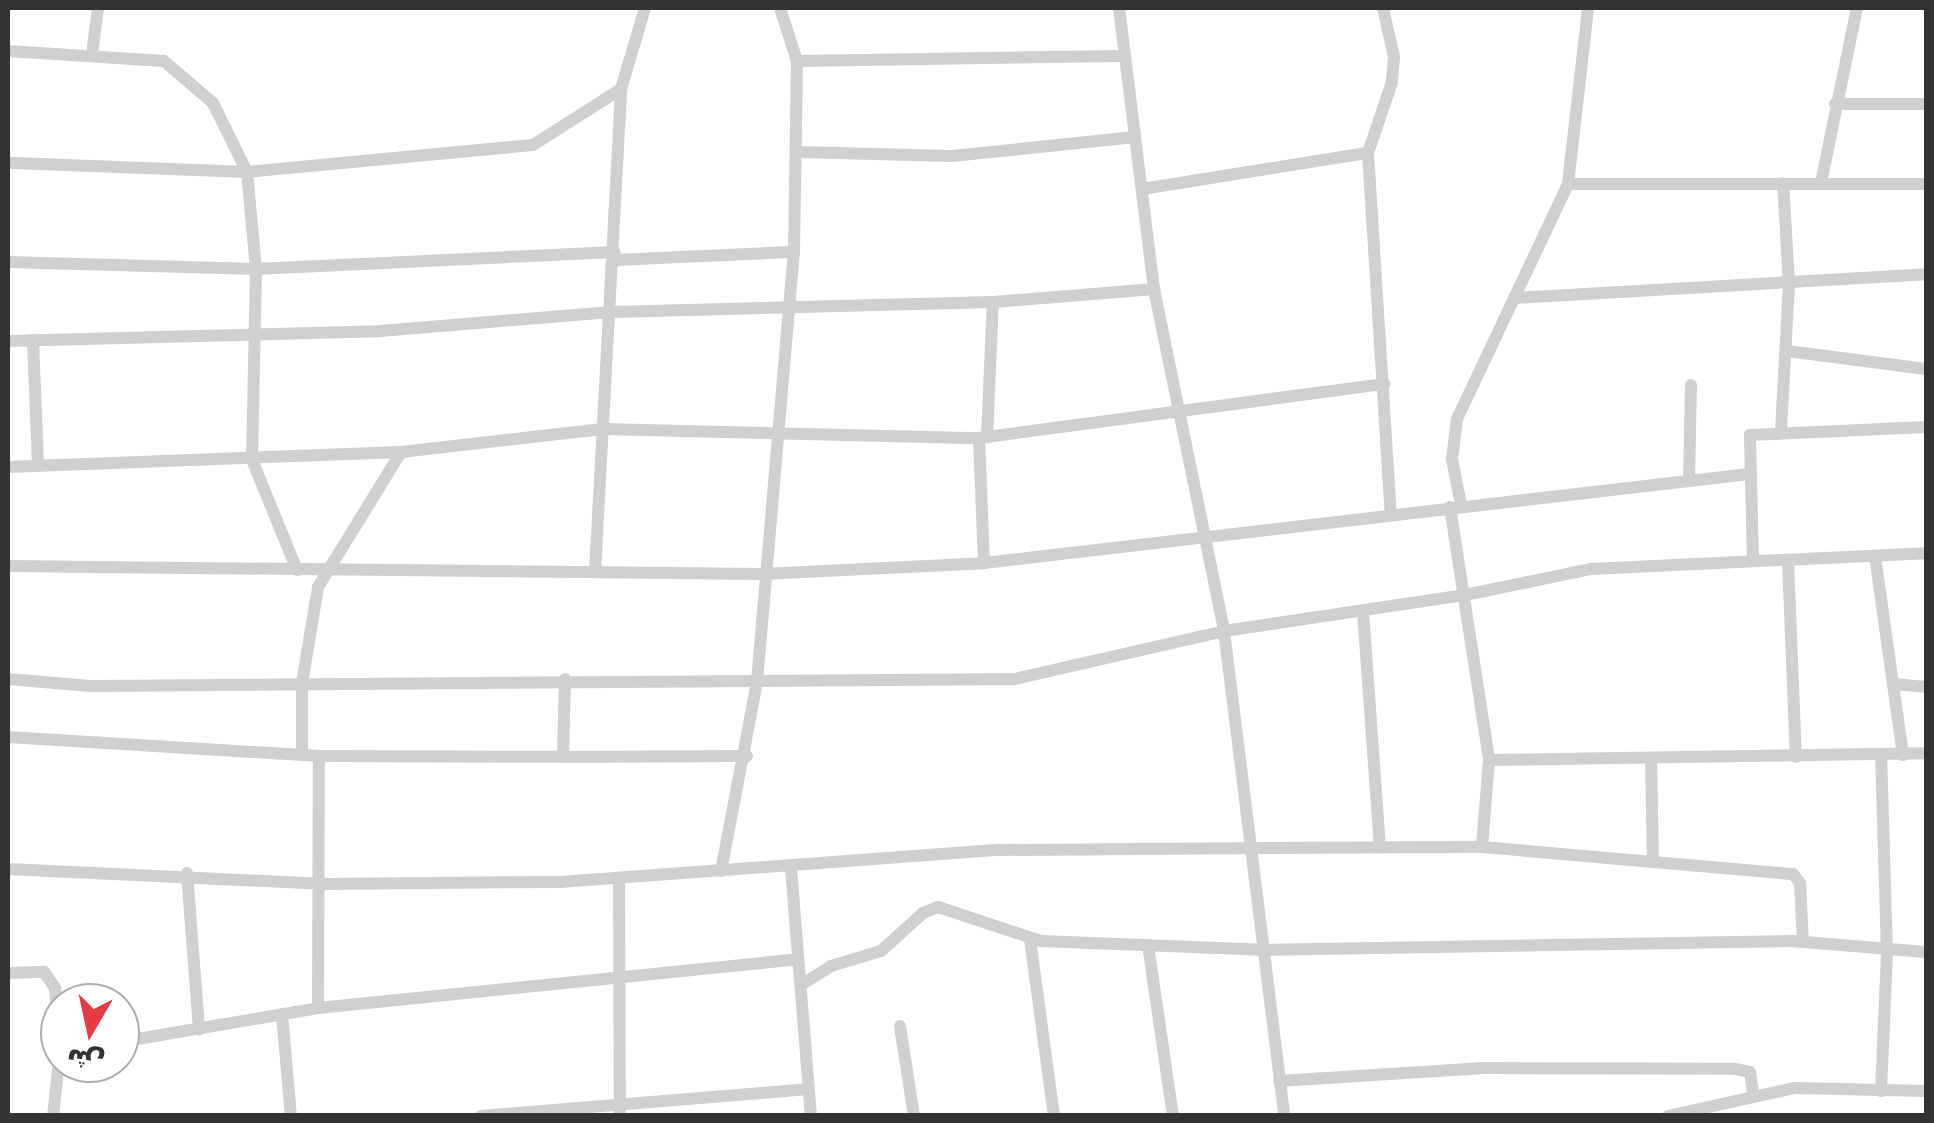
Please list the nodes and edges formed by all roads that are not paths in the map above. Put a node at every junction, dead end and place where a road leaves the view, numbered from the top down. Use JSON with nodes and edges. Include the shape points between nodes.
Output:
{"nodes":[{"id":1,"x":98,"y":8,"type":"edge"},
{"id":2,"x":645,"y":8,"type":"edge"},
{"id":3,"x":780,"y":8,"type":"edge"},
{"id":4,"x":1119,"y":8,"type":"edge"},
{"id":5,"x":1382,"y":8,"type":"edge"},
{"id":6,"x":1588,"y":8,"type":"edge"},
{"id":7,"x":1857,"y":8,"type":"edge"},
{"id":8,"x":8,"y":51,"type":"edge"},
{"id":9,"x":92,"y":54,"type":"junction"},
{"id":10,"x":1123,"y":56,"type":"junction"},
{"id":11,"x":796,"y":61,"type":"junction"},
{"id":12,"x":621,"y":89,"type":"junction"},
{"id":13,"x":1835,"y":104,"type":"junction"},
{"id":14,"x":1926,"y":104,"type":"edge"},
{"id":15,"x":1135,"y":137,"type":"junction"},
{"id":16,"x":796,"y":152,"type":"junction"},
{"id":17,"x":1368,"y":153,"type":"junction"},
{"id":18,"x":8,"y":163,"type":"edge"},
{"id":19,"x":248,"y":172,"type":"junction"},
{"id":20,"x":1784,"y":183,"type":"junction"},
{"id":21,"x":1822,"y":183,"type":"junction"},
{"id":22,"x":1568,"y":184,"type":"junction"},
{"id":23,"x":1926,"y":184,"type":"edge"},
{"id":24,"x":1142,"y":189,"type":"junction"},
{"id":25,"x":794,"y":252,"type":"junction"},
{"id":26,"x":615,"y":256,"type":"junction"},
{"id":27,"x":8,"y":262,"type":"edge"},
{"id":28,"x":256,"y":268,"type":"junction"},
{"id":29,"x":1926,"y":274,"type":"edge"},
{"id":30,"x":1789,"y":283,"type":"junction"},
{"id":31,"x":1154,"y":289,"type":"junction"},
{"id":32,"x":1514,"y":298,"type":"junction"},
{"id":33,"x":993,"y":302,"type":"junction"},
{"id":34,"x":789,"y":308,"type":"junction"},
{"id":35,"x":611,"y":312,"type":"junction"},
{"id":36,"x":253,"y":336,"type":"junction"},
{"id":37,"x":33,"y":340,"type":"junction"},
{"id":38,"x":8,"y":341,"type":"edge"},
{"id":39,"x":1787,"y":352,"type":"junction"},
{"id":40,"x":1926,"y":369,"type":"edge"},
{"id":41,"x":1384,"y":384,"type":"junction"},
{"id":42,"x":1691,"y":385,"type":"dead end"},
{"id":43,"x":1176,"y":411,"type":"junction"},
{"id":44,"x":1926,"y":427,"type":"edge"},
{"id":45,"x":603,"y":429,"type":"junction"},
{"id":46,"x":1781,"y":432,"type":"junction"},
{"id":47,"x":780,"y":435,"type":"junction"},
{"id":48,"x":983,"y":437,"type":"junction"},
{"id":49,"x":401,"y":452,"type":"junction"},
{"id":50,"x":252,"y":460,"type":"junction"},
{"id":51,"x":38,"y":466,"type":"junction"},
{"id":52,"x":8,"y":467,"type":"edge"},
{"id":53,"x":1750,"y":474,"type":"junction"},
{"id":54,"x":1690,"y":480,"type":"junction"},
{"id":55,"x":1456,"y":506,"type":"junction"},
{"id":56,"x":1391,"y":515,"type":"junction"},
{"id":57,"x":1204,"y":541,"type":"junction"},
{"id":58,"x":1926,"y":552,"type":"edge"},
{"id":59,"x":1876,"y":556,"type":"junction"},
{"id":60,"x":1788,"y":561,"type":"junction"},
{"id":61,"x":1754,"y":562,"type":"junction"},
{"id":62,"x":984,"y":563,"type":"junction"},
{"id":63,"x":8,"y":566,"type":"edge"},
{"id":64,"x":297,"y":570,"type":"junction"},
{"id":65,"x":326,"y":570,"type":"junction"},
{"id":66,"x":596,"y":572,"type":"junction"},
{"id":67,"x":762,"y":574,"type":"junction"},
{"id":68,"x":1464,"y":596,"type":"junction"},
{"id":69,"x":1364,"y":611,"type":"junction"},
{"id":70,"x":1224,"y":631,"type":"junction"},
{"id":71,"x":8,"y":678,"type":"edge"},
{"id":72,"x":566,"y":680,"type":"junction"},
{"id":73,"x":758,"y":682,"type":"junction"},
{"id":74,"x":302,"y":683,"type":"junction"},
{"id":75,"x":1893,"y":684,"type":"junction"},
{"id":76,"x":1926,"y":688,"type":"edge"},
{"id":77,"x":8,"y":737,"type":"edge"},
{"id":78,"x":1926,"y":753,"type":"edge"},
{"id":79,"x":302,"y":755,"type":"junction"},
{"id":80,"x":1903,"y":755,"type":"junction"},
{"id":81,"x":319,"y":756,"type":"junction"},
{"id":82,"x":747,"y":756,"type":"junction"},
{"id":83,"x":1796,"y":756,"type":"junction"},
{"id":84,"x":1881,"y":756,"type":"junction"},
{"id":85,"x":563,"y":757,"type":"junction"},
{"id":86,"x":1652,"y":758,"type":"junction"},
{"id":87,"x":1489,"y":760,"type":"junction"},
{"id":88,"x":1380,"y":846,"type":"junction"},
{"id":89,"x":1250,"y":847,"type":"junction"},
{"id":90,"x":1482,"y":847,"type":"junction"},
{"id":91,"x":1653,"y":859,"type":"junction"},
{"id":92,"x":791,"y":868,"type":"junction"},
{"id":93,"x":8,"y":869,"type":"edge"},
{"id":94,"x":721,"y":871,"type":"junction"},
{"id":95,"x":187,"y":874,"type":"junction"},
{"id":96,"x":619,"y":878,"type":"junction"},
{"id":97,"x":322,"y":884,"type":"junction"},
{"id":98,"x":1030,"y":939,"type":"junction"},
{"id":99,"x":1803,"y":942,"type":"junction"},
{"id":100,"x":1148,"y":945,"type":"junction"},
{"id":101,"x":1262,"y":950,"type":"junction"},
{"id":102,"x":1926,"y":952,"type":"edge"},
{"id":103,"x":1887,"y":954,"type":"junction"},
{"id":104,"x":798,"y":959,"type":"junction"},
{"id":105,"x":8,"y":973,"type":"edge"},
{"id":106,"x":624,"y":979,"type":"junction"},
{"id":107,"x":52,"y":983,"type":"edge"},
{"id":108,"x":801,"y":986,"type":"junction"},
{"id":109,"x":318,"y":1008,"type":"junction"},
{"id":110,"x":282,"y":1014,"type":"junction"},
{"id":111,"x":900,"y":1026,"type":"dead end"},
{"id":112,"x":199,"y":1030,"type":"junction"},
{"id":113,"x":140,"y":1039,"type":"edge"},
{"id":114,"x":1279,"y":1081,"type":"junction"},
{"id":115,"x":56,"y":1083,"type":"edge"},
{"id":116,"x":808,"y":1089,"type":"junction"},
{"id":117,"x":1880,"y":1090,"type":"junction"},
{"id":118,"x":1926,"y":1091,"type":"edge"},
{"id":119,"x":1753,"y":1093,"type":"junction"},
{"id":120,"x":621,"y":1110,"type":"edge"},
{"id":121,"x":52,"y":1116,"type":"edge"},
{"id":122,"x":291,"y":1116,"type":"edge"},
{"id":123,"x":481,"y":1116,"type":"edge"},
{"id":124,"x":811,"y":1116,"type":"edge"},
{"id":125,"x":914,"y":1116,"type":"edge"},
{"id":126,"x":1054,"y":1116,"type":"edge"},
{"id":127,"x":1173,"y":1116,"type":"edge"},
{"id":128,"x":1284,"y":1116,"type":"edge"},
{"id":129,"x":1668,"y":1116,"type":"edge"}],
"edges":[{"from":1,"to":9,"type":"street"},
{"from":2,"to":12,"type":"street"},
{"from":3,"to":11,"type":"street"},
{"from":4,"to":10,"type":"street"},
{"from":5,"to":17,"type":"street","via":[[1394,56],[1392,82]]},
{"from":6,"to":22,"type":"street"},
{"from":7,"to":13,"type":"street"},
{"from":8,"to":9,"type":"street"},
{"from":9,"to":19,"type":"street","via":[[139,56],[183,72],[213,103]]},
{"from":10,"to":11,"type":"street"},
{"from":10,"to":15,"type":"street"},
{"from":11,"to":16,"type":"street"},
{"from":12,"to":19,"type":"street","via":[[533,145]]},
{"from":12,"to":26,"type":"street"},
{"from":13,"to":14,"type":"street"},
{"from":13,"to":21,"type":"street"},
{"from":15,"to":16,"type":"street","via":[[952,156]]},
{"from":15,"to":24,"type":"street"},
{"from":16,"to":25,"type":"street"},
{"from":17,"to":24,"type":"street"},
{"from":17,"to":41,"type":"street"},
{"from":18,"to":19,"type":"street"},
{"from":19,"to":28,"type":"street"},
{"from":20,"to":21,"type":"street"},
{"from":20,"to":22,"type":"street"},
{"from":20,"to":30,"type":"street"},
{"from":21,"to":23,"type":"street"},
{"from":22,"to":32,"type":"street"},
{"from":24,"to":31,"type":"street"},
{"from":25,"to":26,"type":"street"},
{"from":25,"to":34,"type":"street"},
{"from":26,"to":28,"type":"street"},
{"from":26,"to":35,"type":"street"},
{"from":27,"to":28,"type":"street"},
{"from":28,"to":36,"type":"street"},
{"from":29,"to":30,"type":"street"},
{"from":30,"to":32,"type":"street"},
{"from":30,"to":39,"type":"street"},
{"from":31,"to":33,"type":"street"},
{"from":31,"to":43,"type":"street"},
{"from":32,"to":55,"type":"street","via":[[1457,419]]},
{"from":33,"to":34,"type":"street"},
{"from":33,"to":48,"type":"street"},
{"from":34,"to":35,"type":"street"},
{"from":34,"to":47,"type":"street"},
{"from":35,"to":36,"type":"street"},
{"from":35,"to":45,"type":"street"},
{"from":36,"to":37,"type":"street"},
{"from":36,"to":50,"type":"street"},
{"from":37,"to":38,"type":"street"},
{"from":37,"to":51,"type":"street"},
{"from":39,"to":40,"type":"street"},
{"from":39,"to":46,"type":"street"},
{"from":41,"to":43,"type":"street"},
{"from":41,"to":56,"type":"street"},
{"from":42,"to":54,"type":"street"},
{"from":43,"to":48,"type":"street"},
{"from":43,"to":57,"type":"street"},
{"from":44,"to":46,"type":"street"},
{"from":45,"to":47,"type":"street"},
{"from":45,"to":49,"type":"street"},
{"from":45,"to":66,"type":"street"},
{"from":46,"to":53,"type":"street","via":[[1750,435]]},
{"from":47,"to":48,"type":"street"},
{"from":47,"to":67,"type":"street"},
{"from":48,"to":62,"type":"street"},
{"from":49,"to":50,"type":"street"},
{"from":49,"to":65,"type":"street"},
{"from":50,"to":51,"type":"street"},
{"from":50,"to":64,"type":"street"},
{"from":51,"to":52,"type":"street"},
{"from":53,"to":54,"type":"street"},
{"from":53,"to":61,"type":"street"},
{"from":54,"to":55,"type":"street"},
{"from":55,"to":56,"type":"street"},
{"from":55,"to":68,"type":"street"},
{"from":56,"to":57,"type":"street"},
{"from":57,"to":62,"type":"street"},
{"from":57,"to":70,"type":"street"},
{"from":58,"to":59,"type":"street"},
{"from":59,"to":60,"type":"street"},
{"from":59,"to":75,"type":"street"},
{"from":60,"to":61,"type":"street"},
{"from":60,"to":83,"type":"street"},
{"from":61,"to":68,"type":"street","via":[[1591,569]]},
{"from":62,"to":67,"type":"street"},
{"from":63,"to":64,"type":"street"},
{"from":64,"to":65,"type":"street"},
{"from":65,"to":66,"type":"street"},
{"from":65,"to":74,"type":"street"},
{"from":66,"to":67,"type":"street"},
{"from":67,"to":73,"type":"street"},
{"from":68,"to":69,"type":"street"},
{"from":68,"to":87,"type":"street"},
{"from":69,"to":70,"type":"street"},
{"from":69,"to":88,"type":"street"},
{"from":70,"to":73,"type":"street","via":[[1046,676]]},
{"from":70,"to":89,"type":"street"},
{"from":71,"to":74,"type":"street","via":[[91,686]]},
{"from":72,"to":73,"type":"street"},
{"from":72,"to":74,"type":"street"},
{"from":72,"to":85,"type":"street"},
{"from":73,"to":82,"type":"street"},
{"from":74,"to":79,"type":"street"},
{"from":75,"to":76,"type":"street"},
{"from":75,"to":80,"type":"street"},
{"from":77,"to":79,"type":"street"},
{"from":78,"to":80,"type":"street"},
{"from":79,"to":81,"type":"street"},
{"from":80,"to":84,"type":"street"},
{"from":81,"to":85,"type":"street"},
{"from":81,"to":97,"type":"street"},
{"from":82,"to":85,"type":"street"},
{"from":82,"to":94,"type":"street"},
{"from":83,"to":84,"type":"street"},
{"from":83,"to":86,"type":"street"},
{"from":84,"to":103,"type":"street"},
{"from":86,"to":87,"type":"street"},
{"from":86,"to":91,"type":"street"},
{"from":87,"to":90,"type":"street"},
{"from":88,"to":89,"type":"street"},
{"from":88,"to":90,"type":"street"},
{"from":89,"to":92,"type":"street","via":[[999,850]]},
{"from":89,"to":101,"type":"street"},
{"from":90,"to":91,"type":"street"},
{"from":91,"to":99,"type":"street","via":[[1798,877]]},
{"from":92,"to":94,"type":"street"},
{"from":92,"to":104,"type":"street"},
{"from":93,"to":95,"type":"street"},
{"from":94,"to":96,"type":"street"},
{"from":95,"to":97,"type":"street"},
{"from":95,"to":112,"type":"street"},
{"from":96,"to":97,"type":"street"},
{"from":96,"to":106,"type":"street"},
{"from":97,"to":109,"type":"street"},
{"from":98,"to":100,"type":"street"},
{"from":98,"to":108,"type":"street","via":[[976,914],[938,907],[880,951],[831,966]]},
{"from":98,"to":126,"type":"street"},
{"from":99,"to":101,"type":"street"},
{"from":99,"to":103,"type":"street"},
{"from":100,"to":101,"type":"street"},
{"from":100,"to":127,"type":"street"},
{"from":101,"to":114,"type":"street"},
{"from":102,"to":103,"type":"street"},
{"from":103,"to":117,"type":"street"},
{"from":104,"to":106,"type":"street"},
{"from":104,"to":108,"type":"street"},
{"from":105,"to":107,"type":"street","via":[[51,976]]},
{"from":106,"to":109,"type":"street"},
{"from":106,"to":120,"type":"street"},
{"from":108,"to":116,"type":"street"},
{"from":109,"to":110,"type":"street"},
{"from":110,"to":112,"type":"street"},
{"from":110,"to":122,"type":"street"},
{"from":111,"to":125,"type":"street"},
{"from":112,"to":113,"type":"street"},
{"from":114,"to":119,"type":"street","via":[[1485,1068],[1736,1068],[1750,1072]]},
{"from":114,"to":128,"type":"street"},
{"from":115,"to":121,"type":"street"},
{"from":116,"to":120,"type":"street"},
{"from":116,"to":124,"type":"street"},
{"from":117,"to":118,"type":"street"},
{"from":117,"to":119,"type":"street","via":[[1826,1086]]},
{"from":119,"to":129,"type":"street"},
{"from":120,"to":123,"type":"street"}]}
